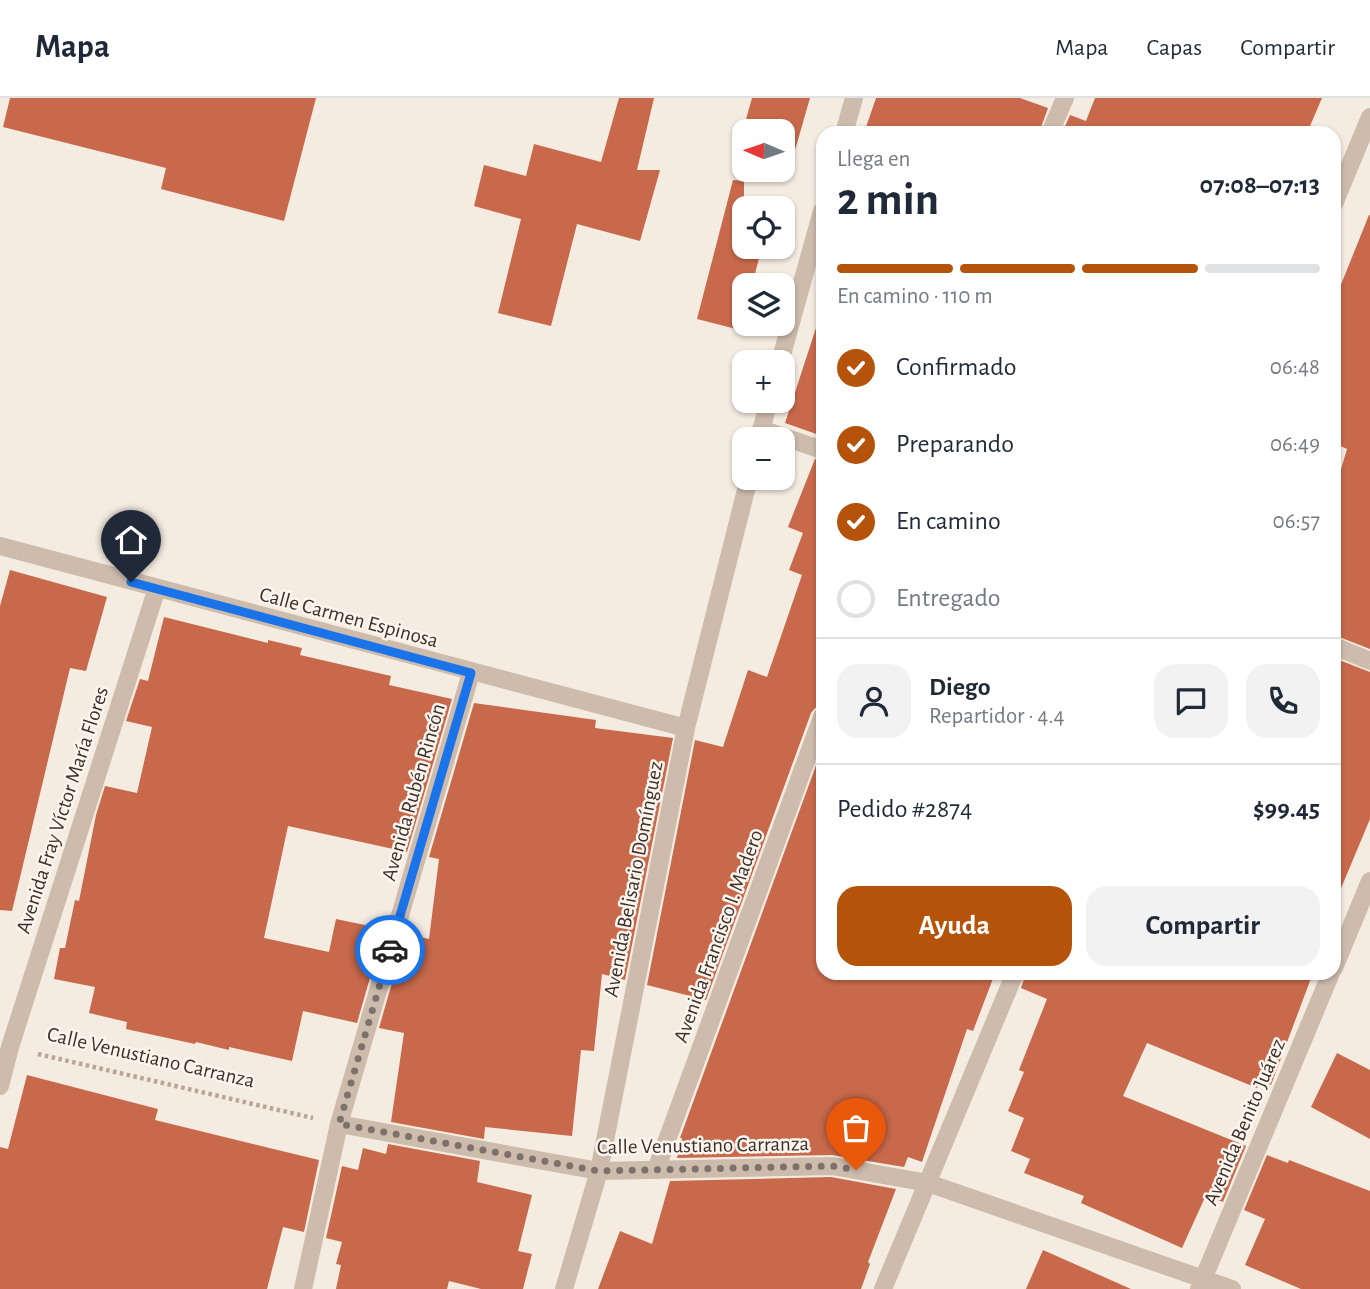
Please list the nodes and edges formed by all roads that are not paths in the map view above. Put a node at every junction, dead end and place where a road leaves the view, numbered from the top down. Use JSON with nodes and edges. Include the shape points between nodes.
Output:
{"nodes":[{"id":1,"x":854,"y":98,"type":"edge"},
{"id":2,"x":1065,"y":98,"type":"edge"},
{"id":3,"x":1370,"y":117,"type":"edge"},
{"id":4,"x":846,"y":126,"type":"edge"},
{"id":5,"x":1053,"y":126,"type":"edge"},
{"id":6,"x":1341,"y":187,"type":"edge"},
{"id":7,"x":816,"y":233,"type":"edge"},
{"id":8,"x":783,"y":350,"type":"edge"},
{"id":9,"x":795,"y":443,"type":"edge"},
{"id":10,"x":816,"y":448,"type":"edge"},
{"id":11,"x":746,"y":490,"type":"edge"},
{"id":12,"x":0,"y":546,"type":"edge"},
{"id":13,"x":157,"y":589,"type":"junction"},
{"id":14,"x":1341,"y":649,"type":"edge"},
{"id":15,"x":1370,"y":660,"type":"edge"},
{"id":16,"x":471,"y":673,"type":"junction"},
{"id":17,"x":686,"y":728,"type":"junction"},
{"id":18,"x":816,"y":733,"type":"edge"},
{"id":19,"x":1370,"y":881,"type":"edge"},
{"id":20,"x":1341,"y":951,"type":"edge"},
{"id":21,"x":1012,"y":980,"type":"edge"},
{"id":22,"x":1328,"y":980,"type":"edge"},
{"id":23,"x":0,"y":1086,"type":"edge"},
{"id":24,"x":339,"y":1124,"type":"junction"},
{"id":25,"x":656,"y":1170,"type":"junction"},
{"id":26,"x":599,"y":1171,"type":"junction"},
{"id":27,"x":928,"y":1183,"type":"junction"},
{"id":28,"x":1201,"y":1283,"type":"edge"},
{"id":29,"x":303,"y":1289,"type":"edge"},
{"id":30,"x":564,"y":1289,"type":"edge"},
{"id":31,"x":883,"y":1289,"type":"edge"},
{"id":32,"x":1232,"y":1289,"type":"edge"}],
"edges":[{"from":1,"to":4,"type":"street"},
{"from":2,"to":5,"type":"street"},
{"from":3,"to":6,"type":"street"},
{"from":7,"to":8,"type":"street"},
{"from":9,"to":10,"type":"street"},
{"from":11,"to":17,"type":"street","name":"Avenida Belisario Domínguez"},
{"from":12,"to":13,"type":"street","name":"Calle Carmen Espinosa"},
{"from":13,"to":16,"type":"street","name":"Calle Carmen Espinosa"},
{"from":13,"to":23,"type":"street","name":"Avenida Fray Víctor María Flores"},
{"from":14,"to":15,"type":"street"},
{"from":16,"to":17,"type":"street","name":"Calle Carmen Espinosa"},
{"from":16,"to":24,"type":"street","name":"Avenida Rubén Rincón"},
{"from":17,"to":26,"type":"street","name":"Avenida Belisario Domínguez"},
{"from":18,"to":25,"type":"street","name":"Avenida Francisco I. Madero"},
{"from":19,"to":20,"type":"street"},
{"from":21,"to":27,"type":"street"},
{"from":22,"to":28,"type":"street","name":"Avenida Benito Juárez"},
{"from":24,"to":26,"type":"street","name":"Calle Venustiano Carranza"},
{"from":24,"to":29,"type":"street","name":"Avenida Rubén Rincón"},
{"from":25,"to":26,"type":"street","name":"Calle Venustiano Carranza"},
{"from":25,"to":27,"type":"street","name":"Calle Venustiano Carranza","via":[[832,1166]]},
{"from":26,"to":30,"type":"street","name":"Avenida Belisario Domínguez"},
{"from":27,"to":28,"type":"street","name":"Calle Venustiano Carranza"},
{"from":27,"to":31,"type":"street"},
{"from":28,"to":32,"type":"street","name":"Calle Venustiano Carranza"}]}
